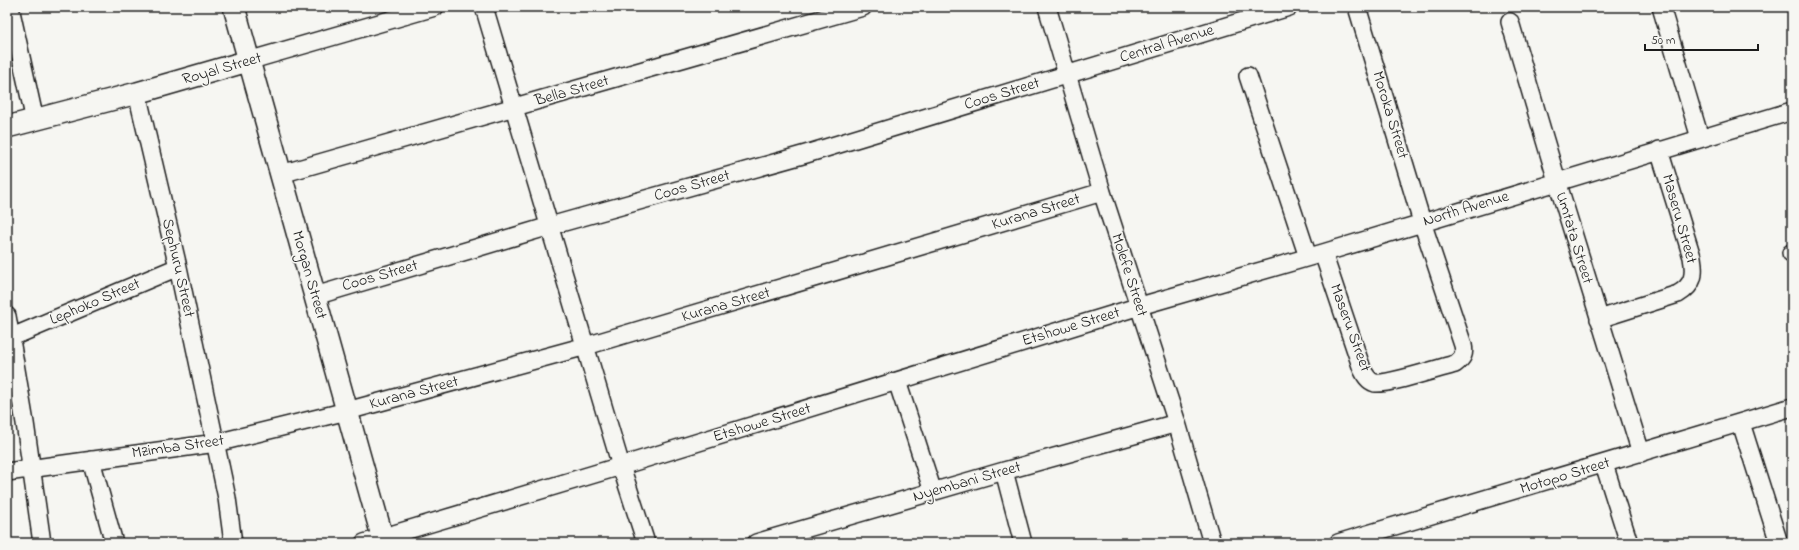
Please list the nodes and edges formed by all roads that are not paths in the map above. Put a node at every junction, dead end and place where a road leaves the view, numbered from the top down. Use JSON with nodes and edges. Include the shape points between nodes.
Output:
{"nodes":[{"id":1,"x":10,"y":7,"type":"edge"},
{"id":2,"x":234,"y":7,"type":"edge"},
{"id":3,"x":436,"y":7,"type":"edge"},
{"id":4,"x":484,"y":7,"type":"edge"},
{"id":5,"x":864,"y":7,"type":"edge"},
{"id":6,"x":1047,"y":7,"type":"edge"},
{"id":7,"x":1288,"y":7,"type":"edge"},
{"id":8,"x":1357,"y":7,"type":"edge"},
{"id":9,"x":1661,"y":7,"type":"edge"},
{"id":10,"x":1510,"y":22,"type":"dead end"},
{"id":11,"x":248,"y":61,"type":"junction"},
{"id":12,"x":1068,"y":74,"type":"junction"},
{"id":13,"x":1248,"y":76,"type":"dead end"},
{"id":14,"x":136,"y":93,"type":"junction"},
{"id":15,"x":513,"y":107,"type":"junction"},
{"id":16,"x":1792,"y":111,"type":"edge"},
{"id":17,"x":35,"y":121,"type":"junction"},
{"id":18,"x":7,"y":127,"type":"edge"},
{"id":19,"x":1700,"y":138,"type":"junction"},
{"id":20,"x":1659,"y":150,"type":"junction"},
{"id":21,"x":281,"y":174,"type":"junction"},
{"id":22,"x":1557,"y":181,"type":"junction"},
{"id":23,"x":1102,"y":192,"type":"junction"},
{"id":24,"x":1422,"y":222,"type":"junction"},
{"id":25,"x":550,"y":226,"type":"junction"},
{"id":26,"x":1316,"y":255,"type":"junction"},
{"id":27,"x":178,"y":267,"type":"junction"},
{"id":28,"x":315,"y":296,"type":"junction"},
{"id":29,"x":1140,"y":306,"type":"junction"},
{"id":30,"x":7,"y":316,"type":"edge"},
{"id":31,"x":1599,"y":319,"type":"junction"},
{"id":32,"x":12,"y":337,"type":"junction"},
{"id":33,"x":586,"y":346,"type":"junction"},
{"id":34,"x":897,"y":382,"type":"junction"},
{"id":35,"x":1792,"y":407,"type":"edge"},
{"id":36,"x":347,"y":411,"type":"junction"},
{"id":37,"x":1177,"y":423,"type":"junction"},
{"id":38,"x":1741,"y":423,"type":"junction"},
{"id":39,"x":216,"y":443,"type":"junction"},
{"id":40,"x":1641,"y":453,"type":"junction"},
{"id":41,"x":91,"y":460,"type":"junction"},
{"id":42,"x":1604,"y":464,"type":"junction"},
{"id":43,"x":621,"y":466,"type":"junction"},
{"id":44,"x":31,"y":469,"type":"junction"},
{"id":45,"x":1004,"y":471,"type":"junction"},
{"id":46,"x":7,"y":472,"type":"edge"},
{"id":47,"x":934,"y":492,"type":"junction"},
{"id":48,"x":377,"y":541,"type":"edge"},
{"id":49,"x":42,"y":543,"type":"edge"},
{"id":50,"x":114,"y":543,"type":"edge"},
{"id":51,"x":234,"y":543,"type":"edge"},
{"id":52,"x":646,"y":543,"type":"edge"},
{"id":53,"x":756,"y":543,"type":"edge"},
{"id":54,"x":1023,"y":543,"type":"edge"},
{"id":55,"x":1212,"y":543,"type":"edge"},
{"id":56,"x":1338,"y":543,"type":"edge"},
{"id":57,"x":1629,"y":543,"type":"edge"},
{"id":58,"x":1779,"y":543,"type":"edge"}],
"edges":[{"from":1,"to":17,"type":"street"},
{"from":2,"to":11,"type":"street","name":"Morgan Street"},
{"from":3,"to":11,"type":"street","name":"Royal Street"},
{"from":4,"to":15,"type":"street"},
{"from":5,"to":15,"type":"street","name":"Bella Street"},
{"from":6,"to":12,"type":"street","name":"Molefe Street"},
{"from":7,"to":12,"type":"street","name":"Central Avenue"},
{"from":8,"to":24,"type":"street","name":"Moroka Street"},
{"from":9,"to":19,"type":"street"},
{"from":10,"to":22,"type":"street","name":"Umtata Street"},
{"from":11,"to":14,"type":"street","name":"Royal Street"},
{"from":11,"to":21,"type":"street","name":"Morgan Street"},
{"from":12,"to":23,"type":"street","name":"Molefe Street"},
{"from":12,"to":25,"type":"street","name":"Coos Street","via":[[806,154]]},
{"from":13,"to":26,"type":"street"},
{"from":14,"to":17,"type":"street","name":"Royal Street"},
{"from":14,"to":27,"type":"street","name":"Sephuru Street"},
{"from":15,"to":21,"type":"street","name":"Bella Street"},
{"from":15,"to":25,"type":"street"},
{"from":16,"to":19,"type":"street","name":"North Avenue"},
{"from":17,"to":18,"type":"street","name":"Royal Street"},
{"from":19,"to":20,"type":"street","name":"North Avenue"},
{"from":20,"to":22,"type":"street","name":"North Avenue"},
{"from":20,"to":31,"type":"street","name":"Maseru Street","via":[[1692,257],[1693,281],[1678,294]]},
{"from":21,"to":28,"type":"street","name":"Morgan Street"},
{"from":22,"to":24,"type":"street","name":"North Avenue"},
{"from":22,"to":31,"type":"street","name":"Umtata Street"},
{"from":23,"to":29,"type":"street","name":"Molefe Street"},
{"from":23,"to":33,"type":"street","name":"Kurana Street"},
{"from":24,"to":26,"type":"street","name":"North Avenue"},
{"from":24,"to":26,"type":"street","name":"Maseru Street","via":[[1463,345],[1463,356],[1455,364],[1378,383],[1369,380],[1362,369]]},
{"from":25,"to":28,"type":"street","name":"Coos Street"},
{"from":25,"to":33,"type":"street"},
{"from":26,"to":29,"type":"street","name":"North Avenue"},
{"from":27,"to":32,"type":"street","name":"Lephoko Street"},
{"from":27,"to":39,"type":"street","name":"Sephuru Street"},
{"from":28,"to":36,"type":"street","name":"Morgan Street"},
{"from":29,"to":34,"type":"street","name":"Etshowe Street"},
{"from":29,"to":37,"type":"street","name":"Molefe Street"},
{"from":30,"to":32,"type":"street"},
{"from":31,"to":40,"type":"street","name":"Umtata Street"},
{"from":32,"to":44,"type":"street"},
{"from":33,"to":36,"type":"street","name":"Kurana Street"},
{"from":33,"to":43,"type":"street"},
{"from":34,"to":43,"type":"street","name":"Etshowe Street"},
{"from":34,"to":47,"type":"street"},
{"from":35,"to":38,"type":"street","name":"Motopo Street"},
{"from":36,"to":39,"type":"street","name":"Mzimba Street"},
{"from":36,"to":48,"type":"street","name":"Morgan Street"},
{"from":37,"to":45,"type":"street","name":"Nyembani Street"},
{"from":37,"to":55,"type":"street","name":"Molefe Street"},
{"from":38,"to":40,"type":"street","name":"Motopo Street"},
{"from":38,"to":58,"type":"street"},
{"from":39,"to":41,"type":"street","name":"Mzimba Street"},
{"from":39,"to":51,"type":"street","name":"Sephuru Street"},
{"from":40,"to":42,"type":"street","name":"Motopo Street"},
{"from":41,"to":44,"type":"street","name":"Mzimba Street"},
{"from":41,"to":50,"type":"street"},
{"from":42,"to":56,"type":"street","name":"Motopo Street"},
{"from":42,"to":57,"type":"street"},
{"from":43,"to":48,"type":"street","name":"Etshowe Street"},
{"from":43,"to":52,"type":"street"},
{"from":44,"to":46,"type":"street","name":"Mzimba Street"},
{"from":44,"to":49,"type":"street"},
{"from":45,"to":47,"type":"street","name":"Nyembani Street"},
{"from":45,"to":54,"type":"street"},
{"from":47,"to":53,"type":"street","name":"Nyembani Street"}]}
